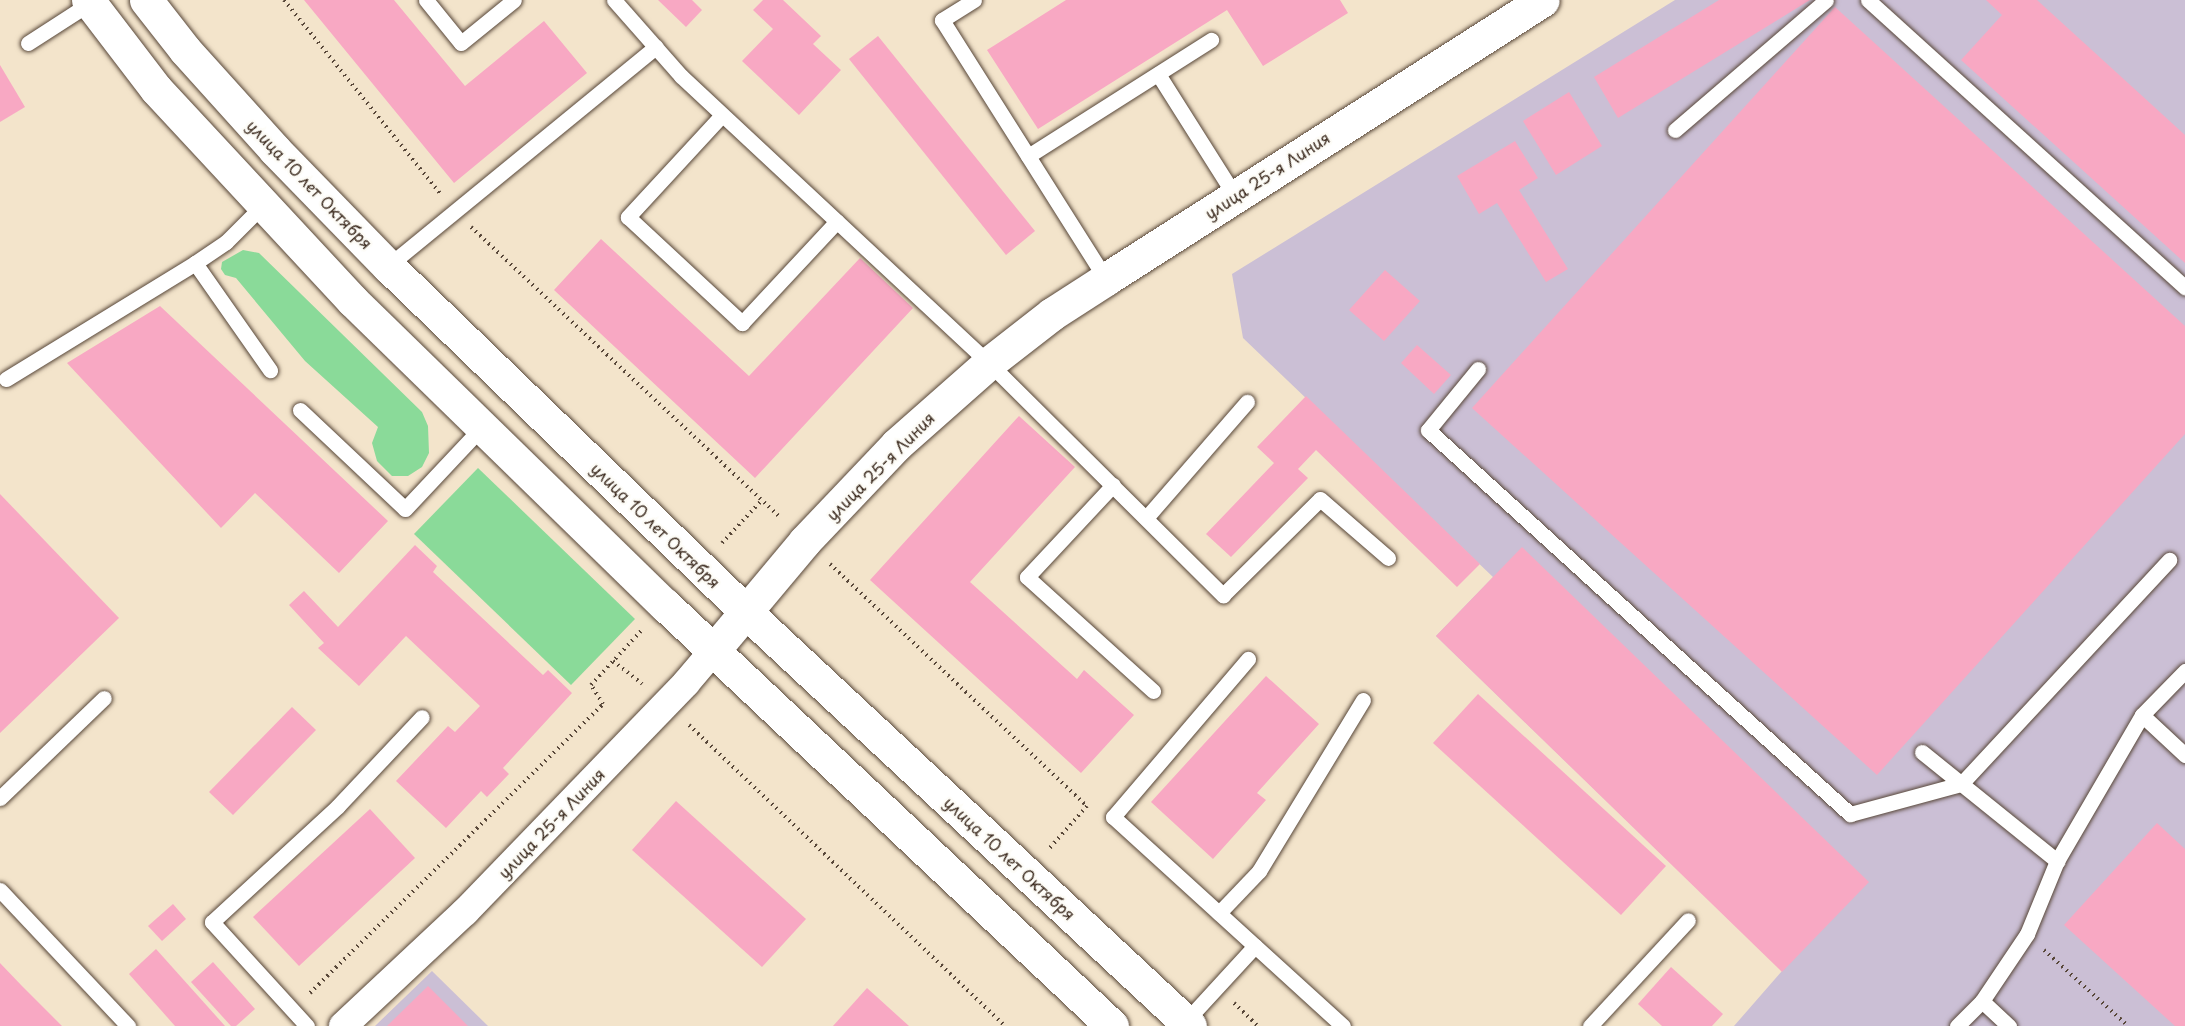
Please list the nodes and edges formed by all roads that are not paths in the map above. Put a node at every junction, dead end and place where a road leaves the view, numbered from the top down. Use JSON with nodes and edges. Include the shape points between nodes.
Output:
{"nodes":[{"id":1,"x":146,"y":0,"type":"edge"},
{"id":2,"x":426,"y":0,"type":"edge"},
{"id":3,"x":514,"y":0,"type":"edge"},
{"id":4,"x":614,"y":0,"type":"edge"},
{"id":5,"x":974,"y":0,"type":"edge"},
{"id":6,"x":1543,"y":0,"type":"edge"},
{"id":7,"x":1826,"y":0,"type":"edge"},
{"id":8,"x":1868,"y":0,"type":"edge"},
{"id":9,"x":89,"y":1,"type":"edge"},
{"id":10,"x":1510,"y":9,"type":"edge"},
{"id":11,"x":1211,"y":40,"type":"dead end"},
{"id":12,"x":28,"y":43,"type":"dead end"},
{"id":13,"x":656,"y":47,"type":"junction"},
{"id":14,"x":1158,"y":74,"type":"junction"},
{"id":15,"x":723,"y":115,"type":"junction"},
{"id":16,"x":1676,"y":130,"type":"dead end"},
{"id":17,"x":1028,"y":156,"type":"junction"},
{"id":18,"x":1235,"y":196,"type":"junction"},
{"id":19,"x":263,"y":206,"type":"junction"},
{"id":20,"x":837,"y":221,"type":"junction"},
{"id":21,"x":195,"y":263,"type":"junction"},
{"id":22,"x":388,"y":266,"type":"junction"},
{"id":23,"x":1106,"y":279,"type":"junction"},
{"id":24,"x":2185,"y":287,"type":"edge"},
{"id":25,"x":989,"y":363,"type":"junction"},
{"id":26,"x":1478,"y":369,"type":"dead end"},
{"id":27,"x":270,"y":370,"type":"dead end"},
{"id":28,"x":6,"y":379,"type":"dead end"},
{"id":29,"x":1247,"y":402,"type":"dead end"},
{"id":30,"x":300,"y":410,"type":"dead end"},
{"id":31,"x":482,"y":427,"type":"junction"},
{"id":32,"x":1113,"y":485,"type":"junction"},
{"id":33,"x":1146,"y":518,"type":"junction"},
{"id":34,"x":1388,"y":558,"type":"dead end"},
{"id":35,"x":2169,"y":560,"type":"dead end"},
{"id":36,"x":746,"y":612,"type":"junction"},
{"id":37,"x":713,"y":651,"type":"junction"},
{"id":38,"x":1248,"y":659,"type":"dead end"},
{"id":39,"x":2185,"y":671,"type":"edge"},
{"id":40,"x":1153,"y":691,"type":"dead end"},
{"id":41,"x":104,"y":698,"type":"dead end"},
{"id":42,"x":1363,"y":700,"type":"dead end"},
{"id":43,"x":2142,"y":716,"type":"junction"},
{"id":44,"x":422,"y":717,"type":"dead end"},
{"id":45,"x":1922,"y":752,"type":"dead end"},
{"id":46,"x":2185,"y":755,"type":"edge"},
{"id":47,"x":1961,"y":784,"type":"junction"},
{"id":48,"x":0,"y":798,"type":"edge"},
{"id":49,"x":2057,"y":861,"type":"junction"},
{"id":50,"x":0,"y":890,"type":"edge"},
{"id":51,"x":1219,"y":913,"type":"junction"},
{"id":52,"x":1688,"y":920,"type":"dead end"},
{"id":53,"x":1255,"y":946,"type":"junction"},
{"id":54,"x":1982,"y":1001,"type":"junction"},
{"id":55,"x":1188,"y":1024,"type":"edge"},
{"id":56,"x":128,"y":1026,"type":"edge"},
{"id":57,"x":307,"y":1026,"type":"edge"},
{"id":58,"x":343,"y":1026,"type":"edge"},
{"id":59,"x":1112,"y":1026,"type":"edge"},
{"id":60,"x":1343,"y":1026,"type":"edge"},
{"id":61,"x":1590,"y":1026,"type":"edge"},
{"id":62,"x":1958,"y":1026,"type":"edge"},
{"id":63,"x":2009,"y":1026,"type":"edge"}],
"edges":[{"from":1,"to":22,"type":"main road","name":"улица 10 лет Октября","via":[[275,150]]},
{"from":2,"to":3,"type":"lane","via":[[461,43]]},
{"from":4,"to":13,"type":"lane"},
{"from":5,"to":17,"type":"lane","via":[[942,20]]},
{"from":6,"to":10,"type":"main road","name":"улица 25-я Линия"},
{"from":7,"to":16,"type":"lane"},
{"from":8,"to":24,"type":"lane"},
{"from":9,"to":12,"type":"lane"},
{"from":9,"to":19,"type":"main road","via":[[156,89]]},
{"from":10,"to":18,"type":"main road","name":"улица 25-я Линия"},
{"from":11,"to":14,"type":"lane"},
{"from":13,"to":15,"type":"lane"},
{"from":13,"to":22,"type":"lane"},
{"from":14,"to":17,"type":"lane"},
{"from":14,"to":18,"type":"lane"},
{"from":15,"to":20,"type":"lane"},
{"from":15,"to":20,"type":"lane","via":[[628,217],[742,323]]},
{"from":17,"to":23,"type":"lane"},
{"from":18,"to":23,"type":"main road","name":"улица 25-я Линия"},
{"from":19,"to":21,"type":"lane","via":[[226,242]]},
{"from":19,"to":31,"type":"main road"},
{"from":20,"to":25,"type":"lane"},
{"from":21,"to":27,"type":"lane"},
{"from":21,"to":28,"type":"lane"},
{"from":22,"to":36,"type":"main road","name":"улица 10 лет Октября"},
{"from":23,"to":25,"type":"main road","name":"улица 25-я Линия","via":[[1052,314]]},
{"from":25,"to":32,"type":"lane"},
{"from":25,"to":36,"type":"main road","name":"улица 25-я Линия","via":[[896,445],[805,541]]},
{"from":26,"to":47,"type":"lane","via":[[1428,430],[1850,814]]},
{"from":29,"to":33,"type":"lane"},
{"from":30,"to":31,"type":"lane","via":[[405,509]]},
{"from":31,"to":37,"type":"main road"},
{"from":32,"to":33,"type":"lane"},
{"from":32,"to":40,"type":"lane","via":[[1027,577]]},
{"from":33,"to":34,"type":"lane","via":[[1223,595],[1320,499]]},
{"from":35,"to":47,"type":"lane"},
{"from":36,"to":37,"type":"main road","name":"улица 25-я Линия"},
{"from":36,"to":55,"type":"main road","name":"улица 10 лет Октября"},
{"from":37,"to":58,"type":"street","name":"улица 25-я Линия","via":[[667,704],[465,912]]},
{"from":37,"to":59,"type":"main road"},
{"from":38,"to":51,"type":"lane","via":[[1113,817]]},
{"from":39,"to":43,"type":"lane"},
{"from":41,"to":48,"type":"lane"},
{"from":42,"to":51,"type":"lane","via":[[1259,871]]},
{"from":43,"to":46,"type":"lane"},
{"from":43,"to":49,"type":"lane"},
{"from":44,"to":57,"type":"lane","via":[[338,806],[212,922]]},
{"from":45,"to":47,"type":"lane"},
{"from":47,"to":49,"type":"lane"},
{"from":49,"to":54,"type":"lane","via":[[2027,934]]},
{"from":50,"to":56,"type":"lane"},
{"from":51,"to":53,"type":"lane"},
{"from":52,"to":61,"type":"lane"},
{"from":53,"to":55,"type":"lane"},
{"from":53,"to":60,"type":"lane"},
{"from":54,"to":62,"type":"lane"},
{"from":54,"to":63,"type":"lane"}]}
